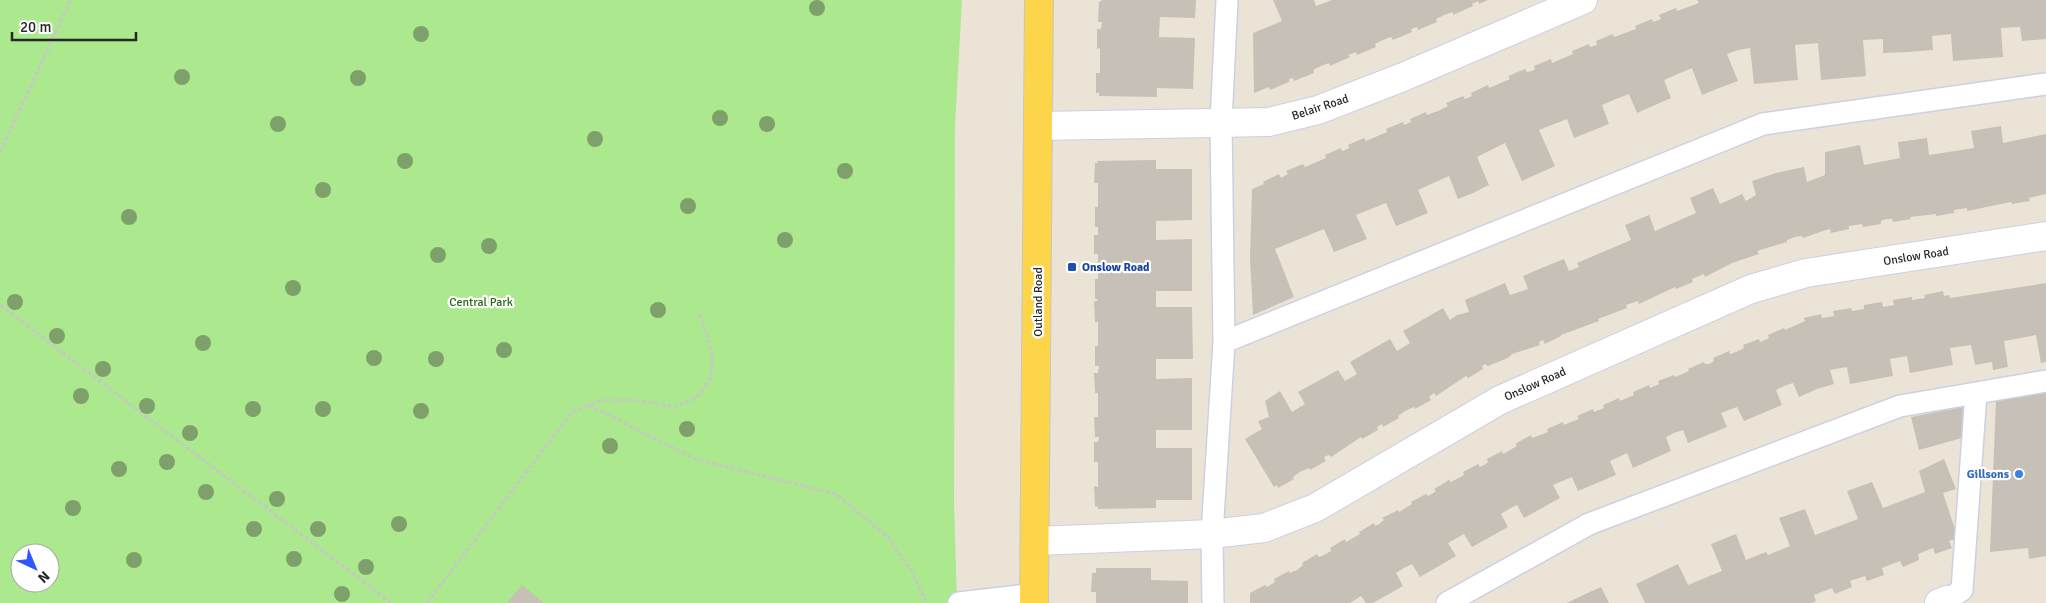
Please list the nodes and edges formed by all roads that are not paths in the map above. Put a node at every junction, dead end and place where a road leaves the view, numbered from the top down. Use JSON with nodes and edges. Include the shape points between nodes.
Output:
{"nodes":[{"id":1,"x":1039,"y":0,"type":"edge"},
{"id":2,"x":1227,"y":0,"type":"edge"},
{"id":3,"x":1583,"y":0,"type":"edge"},
{"id":4,"x":2046,"y":84,"type":"edge"},
{"id":5,"x":1221,"y":122,"type":"junction"},
{"id":6,"x":1039,"y":126,"type":"junction"},
{"id":7,"x":2046,"y":236,"type":"edge"},
{"id":8,"x":1224,"y":342,"type":"junction"},
{"id":9,"x":2046,"y":381,"type":"edge"},
{"id":10,"x":1976,"y":393,"type":"junction"},
{"id":11,"x":1212,"y":534,"type":"junction"},
{"id":12,"x":1036,"y":541,"type":"junction"},
{"id":13,"x":1034,"y":599,"type":"edge"},
{"id":14,"x":1943,"y":602,"type":"edge"},
{"id":15,"x":959,"y":603,"type":"edge"},
{"id":16,"x":1213,"y":603,"type":"edge"},
{"id":17,"x":1447,"y":603,"type":"edge"}],
"edges":[{"from":1,"to":6,"type":"main road","name":"Outland Road"},
{"from":2,"to":5,"type":"lane"},
{"from":3,"to":5,"type":"street","name":"Belair Road","via":[[1318,110],[1269,122]]},
{"from":4,"to":8,"type":"lane","via":[[1763,124]]},
{"from":5,"to":6,"type":"street","name":"Belair Road"},
{"from":5,"to":8,"type":"lane"},
{"from":6,"to":12,"type":"main road","name":"Outland Road"},
{"from":7,"to":11,"type":"street","name":"Onslow Road","via":[[1806,273],[1751,289],[1500,400],[1315,508],[1264,528]]},
{"from":8,"to":11,"type":"lane"},
{"from":9,"to":10,"type":"lane"},
{"from":10,"to":14,"type":"lane","via":[[1962,590]]},
{"from":10,"to":17,"type":"lane","via":[[1900,406],[1589,524]]},
{"from":11,"to":12,"type":"street","name":"Onslow Road"},
{"from":11,"to":16,"type":"lane"},
{"from":12,"to":13,"type":"main road","name":"Outland Road"},
{"from":13,"to":15,"type":"lane"}]}
